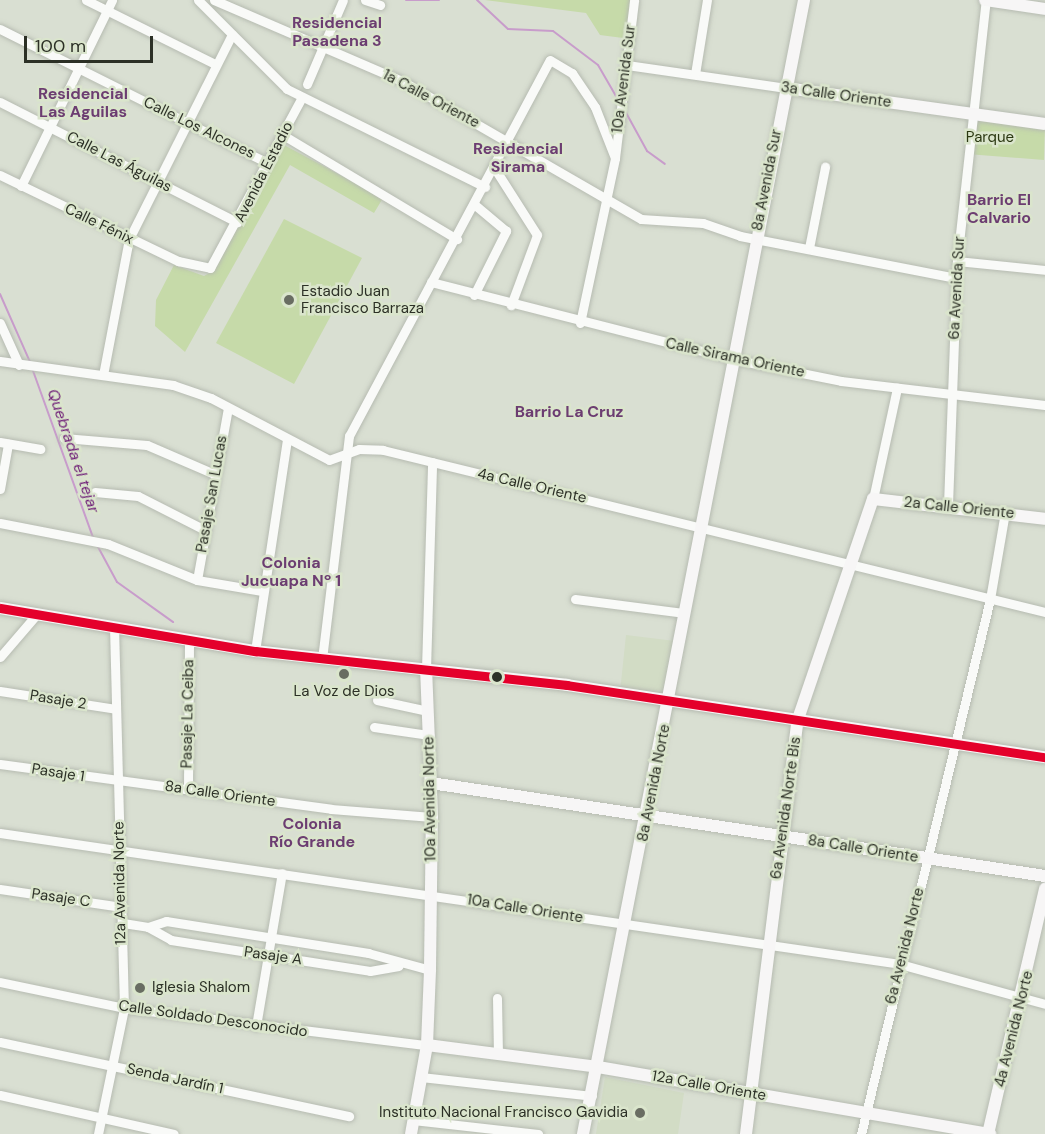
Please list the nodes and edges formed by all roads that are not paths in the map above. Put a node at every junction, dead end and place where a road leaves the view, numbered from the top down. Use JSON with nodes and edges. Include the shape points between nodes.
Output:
{"nodes":[{"id":1,"x":86,"y":0,"type":"edge"},
{"id":2,"x":112,"y":0,"type":"edge"},
{"id":3,"x":198,"y":0,"type":"edge"},
{"id":4,"x":214,"y":0,"type":"edge"},
{"id":5,"x":343,"y":0,"type":"edge"},
{"id":6,"x":365,"y":0,"type":"edge"},
{"id":7,"x":634,"y":0,"type":"edge"},
{"id":8,"x":707,"y":0,"type":"edge"},
{"id":9,"x":804,"y":0,"type":"edge"},
{"id":10,"x":986,"y":0,"type":"edge"},
{"id":11,"x":225,"y":2,"type":"edge"},
{"id":12,"x":380,"y":5,"type":"dead end"},
{"id":13,"x":1045,"y":9,"type":"edge"},
{"id":14,"x":107,"y":10,"type":"junction"},
{"id":15,"x":0,"y":29,"type":"edge"},
{"id":16,"x":232,"y":34,"type":"junction"},
{"id":17,"x":324,"y":44,"type":"junction"},
{"id":18,"x":215,"y":64,"type":"junction"},
{"id":19,"x":627,"y":65,"type":"junction"},
{"id":20,"x":79,"y":68,"type":"junction"},
{"id":21,"x":695,"y":74,"type":"junction"},
{"id":22,"x":307,"y":84,"type":"dead end"},
{"id":23,"x":786,"y":88,"type":"junction"},
{"id":24,"x":302,"y":97,"type":"junction"},
{"id":25,"x":0,"y":102,"type":"edge"},
{"id":26,"x":971,"y":115,"type":"junction"},
{"id":27,"x":187,"y":122,"type":"junction"},
{"id":28,"x":1045,"y":124,"type":"edge"},
{"id":29,"x":50,"y":127,"type":"junction"},
{"id":30,"x":283,"y":135,"type":"junction"},
{"id":31,"x":509,"y":141,"type":"junction"},
{"id":32,"x":615,"y":158,"type":"junction"},
{"id":33,"x":268,"y":163,"type":"junction"},
{"id":34,"x":825,"y":167,"type":"dead end"},
{"id":35,"x":495,"y":169,"type":"junction"},
{"id":36,"x":0,"y":175,"type":"edge"},
{"id":37,"x":157,"y":182,"type":"junction"},
{"id":38,"x":21,"y":186,"type":"junction"},
{"id":39,"x":485,"y":187,"type":"junction"},
{"id":40,"x":607,"y":199,"type":"junction"},
{"id":41,"x":475,"y":205,"type":"junction"},
{"id":42,"x":237,"y":222,"type":"junction"},
{"id":43,"x":756,"y":237,"type":"junction"},
{"id":44,"x":129,"y":239,"type":"junction"},
{"id":45,"x":457,"y":239,"type":"junction"},
{"id":46,"x":809,"y":248,"type":"junction"},
{"id":47,"x":957,"y":261,"type":"junction"},
{"id":48,"x":200,"y":269,"type":"joint"},
{"id":49,"x":1045,"y":270,"type":"edge"},
{"id":50,"x":956,"y":278,"type":"junction"},
{"id":51,"x":431,"y":282,"type":"junction"},
{"id":52,"x":474,"y":295,"type":"junction"},
{"id":53,"x":511,"y":305,"type":"junction"},
{"id":54,"x":580,"y":322,"type":"junction"},
{"id":55,"x":0,"y":323,"type":"edge"},
{"id":56,"x":732,"y":360,"type":"junction"},
{"id":57,"x":0,"y":362,"type":"edge"},
{"id":58,"x":27,"y":366,"type":"junction"},
{"id":59,"x":104,"y":375,"type":"junction"},
{"id":60,"x":897,"y":388,"type":"junction"},
{"id":61,"x":952,"y":394,"type":"junction"},
{"id":62,"x":1045,"y":405,"type":"edge"},
{"id":63,"x":228,"y":408,"type":"junction"},
{"id":64,"x":64,"y":438,"type":"dead end"},
{"id":65,"x":287,"y":440,"type":"junction"},
{"id":66,"x":4,"y":443,"type":"edge"},
{"id":67,"x":40,"y":449,"type":"dead end"},
{"id":68,"x":347,"y":453,"type":"junction"},
{"id":69,"x":432,"y":462,"type":"junction"},
{"id":70,"x":214,"y":474,"type":"junction"},
{"id":71,"x":0,"y":489,"type":"edge"},
{"id":72,"x":95,"y":492,"type":"dead end"},
{"id":73,"x":873,"y":500,"type":"junction"},
{"id":74,"x":948,"y":505,"type":"junction"},
{"id":75,"x":1005,"y":513,"type":"junction"},
{"id":76,"x":1045,"y":519,"type":"edge"},
{"id":77,"x":0,"y":523,"type":"edge"},
{"id":78,"x":701,"y":527,"type":"junction"},
{"id":79,"x":205,"y":530,"type":"junction"},
{"id":80,"x":854,"y":563,"type":"junction"},
{"id":81,"x":197,"y":580,"type":"junction"},
{"id":82,"x":262,"y":591,"type":"junction"},
{"id":83,"x":575,"y":599,"type":"dead end"},
{"id":84,"x":990,"y":599,"type":"junction"},
{"id":85,"x":0,"y":608,"type":"edge"},
{"id":86,"x":685,"y":612,"type":"junction"},
{"id":87,"x":1045,"y":612,"type":"edge"},
{"id":88,"x":37,"y":614,"type":"junction"},
{"id":89,"x":114,"y":630,"type":"junction"},
{"id":90,"x":189,"y":640,"type":"junction"},
{"id":91,"x":255,"y":651,"type":"junction"},
{"id":92,"x":0,"y":657,"type":"edge"},
{"id":93,"x":322,"y":658,"type":"junction"},
{"id":94,"x":426,"y":669,"type":"junction"},
{"id":95,"x":0,"y":691,"type":"edge"},
{"id":96,"x":377,"y":700,"type":"dead end"},
{"id":97,"x":669,"y":702,"type":"junction"},
{"id":98,"x":116,"y":709,"type":"junction"},
{"id":99,"x":428,"y":711,"type":"junction"},
{"id":100,"x":797,"y":722,"type":"junction"},
{"id":101,"x":374,"y":727,"type":"dead end"},
{"id":102,"x":429,"y":735,"type":"junction"},
{"id":103,"x":954,"y":746,"type":"junction"},
{"id":104,"x":1045,"y":757,"type":"edge"},
{"id":105,"x":0,"y":764,"type":"edge"},
{"id":106,"x":116,"y":783,"type":"junction"},
{"id":107,"x":431,"y":783,"type":"junction"},
{"id":108,"x":188,"y":787,"type":"junction"},
{"id":109,"x":432,"y":816,"type":"junction"},
{"id":110,"x":647,"y":816,"type":"junction"},
{"id":111,"x":0,"y":832,"type":"edge"},
{"id":112,"x":783,"y":836,"type":"junction"},
{"id":113,"x":121,"y":848,"type":"junction"},
{"id":114,"x":927,"y":859,"type":"junction"},
{"id":115,"x":282,"y":873,"type":"junction"},
{"id":116,"x":1045,"y":876,"type":"edge"},
{"id":117,"x":0,"y":889,"type":"edge"},
{"id":118,"x":1045,"y":889,"type":"edge"},
{"id":119,"x":431,"y":894,"type":"junction"},
{"id":120,"x":122,"y":907,"type":"junction"},
{"id":121,"x":123,"y":923,"type":"junction"},
{"id":122,"x":628,"y":925,"type":"junction"},
{"id":123,"x":148,"y":927,"type":"junction"},
{"id":124,"x":269,"y":938,"type":"junction"},
{"id":125,"x":766,"y":944,"type":"junction"},
{"id":126,"x":267,"y":955,"type":"junction"},
{"id":127,"x":900,"y":964,"type":"junction"},
{"id":128,"x":401,"y":966,"type":"junction"},
{"id":129,"x":430,"y":970,"type":"junction"},
{"id":130,"x":0,"y":982,"type":"edge"},
{"id":131,"x":497,"y":998,"type":"dead end"},
{"id":132,"x":1022,"y":998,"type":"junction"},
{"id":133,"x":1045,"y":1005,"type":"edge"},
{"id":134,"x":124,"y":1008,"type":"junction"},
{"id":135,"x":256,"y":1026,"type":"junction"},
{"id":136,"x":0,"y":1042,"type":"edge"},
{"id":137,"x":427,"y":1045,"type":"junction"},
{"id":138,"x":498,"y":1053,"type":"junction"},
{"id":139,"x":114,"y":1067,"type":"junction"},
{"id":140,"x":598,"y":1067,"type":"junction"},
{"id":141,"x":421,"y":1077,"type":"junction"},
{"id":142,"x":750,"y":1092,"type":"junction"},
{"id":143,"x":0,"y":1095,"type":"edge"},
{"id":144,"x":592,"y":1096,"type":"junction"},
{"id":145,"x":866,"y":1112,"type":"junction"},
{"id":146,"x":349,"y":1116,"type":"dead end"},
{"id":147,"x":101,"y":1118,"type":"junction"},
{"id":148,"x":414,"y":1120,"type":"junction"},
{"id":149,"x":98,"y":1134,"type":"edge"},
{"id":150,"x":174,"y":1134,"type":"edge"},
{"id":151,"x":411,"y":1134,"type":"edge"},
{"id":152,"x":538,"y":1134,"type":"edge"},
{"id":153,"x":583,"y":1134,"type":"edge"},
{"id":154,"x":746,"y":1134,"type":"edge"},
{"id":155,"x":861,"y":1134,"type":"edge"},
{"id":156,"x":989,"y":1134,"type":"edge"}],
"edges":[{"from":1,"to":14,"type":"street"},
{"from":2,"to":14,"type":"street"},
{"from":3,"to":16,"type":"street"},
{"from":4,"to":11,"type":"street","name":"1a Calle Oriente"},
{"from":5,"to":17,"type":"street"},
{"from":6,"to":12,"type":"street"},
{"from":7,"to":19,"type":"street","name":"10a Avenida Sur"},
{"from":8,"to":21,"type":"street"},
{"from":9,"to":23,"type":"street","name":"8a Avenida Sur"},
{"from":10,"to":13,"type":"street"},
{"from":10,"to":26,"type":"street","name":"6a Avenida Sur"},
{"from":11,"to":17,"type":"street","name":"1a Calle Oriente"},
{"from":14,"to":18,"type":"street"},
{"from":14,"to":20,"type":"street"},
{"from":15,"to":20,"type":"street","name":"Calle Los Alcones"},
{"from":16,"to":18,"type":"street"},
{"from":16,"to":24,"type":"street"},
{"from":17,"to":22,"type":"street"},
{"from":17,"to":31,"type":"street","name":"1a Calle Oriente"},
{"from":18,"to":27,"type":"street"},
{"from":19,"to":21,"type":"street","name":"3a Calle Oriente"},
{"from":19,"to":32,"type":"street","name":"10a Avenida Sur"},
{"from":20,"to":27,"type":"street","name":"Calle Los Alcones"},
{"from":20,"to":29,"type":"street"},
{"from":21,"to":23,"type":"street","name":"3a Calle Oriente"},
{"from":23,"to":26,"type":"street","name":"3a Calle Oriente"},
{"from":23,"to":43,"type":"street","name":"8a Avenida Sur"},
{"from":24,"to":30,"type":"street","name":"Avenida Estadio"},
{"from":24,"to":39,"type":"street"},
{"from":25,"to":29,"type":"street","name":"Calle Las Águilas"},
{"from":26,"to":28,"type":"street","name":"3a Calle Oriente"},
{"from":26,"to":47,"type":"street","name":"6a Avenida Sur"},
{"from":27,"to":33,"type":"street","name":"Calle Los Alcones"},
{"from":27,"to":37,"type":"street"},
{"from":29,"to":37,"type":"street","name":"Calle Las Águilas"},
{"from":29,"to":38,"type":"street"},
{"from":30,"to":33,"type":"street","name":"Avenida Estadio"},
{"from":30,"to":45,"type":"street"},
{"from":31,"to":32,"type":"street","via":[[547,62],[554,59],[572,73],[595,107]]},
{"from":31,"to":35,"type":"street"},
{"from":31,"to":40,"type":"street","name":"1a Calle Oriente"},
{"from":32,"to":40,"type":"street","name":"10a Avenida Sur"},
{"from":33,"to":42,"type":"street","name":"Avenida Estadio"},
{"from":34,"to":46,"type":"street"},
{"from":35,"to":39,"type":"street"},
{"from":35,"to":53,"type":"street","via":[[537,235]]},
{"from":36,"to":38,"type":"street","name":"Calle Fénix"},
{"from":37,"to":42,"type":"street","name":"Calle Las Águilas"},
{"from":37,"to":44,"type":"street"},
{"from":38,"to":44,"type":"street","name":"Calle Fénix"},
{"from":39,"to":41,"type":"street"},
{"from":40,"to":43,"type":"street","name":"1a Calle Oriente","via":[[644,220],[703,223]]},
{"from":40,"to":54,"type":"street","name":"10a Avenida Sur"},
{"from":41,"to":45,"type":"street"},
{"from":41,"to":52,"type":"street","via":[[507,231]]},
{"from":42,"to":48,"type":"street","name":"Avenida Estadio","via":[[214,264]]},
{"from":43,"to":46,"type":"street","name":"1a Calle Oriente"},
{"from":43,"to":56,"type":"street","name":"8a Avenida Sur"},
{"from":44,"to":48,"type":"street","name":"Calle Fénix"},
{"from":44,"to":59,"type":"street"},
{"from":45,"to":51,"type":"street"},
{"from":46,"to":50,"type":"street","name":"1a Calle Oriente"},
{"from":47,"to":49,"type":"street"},
{"from":47,"to":50,"type":"street","name":"6a Avenida Sur"},
{"from":50,"to":61,"type":"street","name":"6a Avenida Sur"},
{"from":51,"to":52,"type":"street","name":"Calle Sirama Oriente"},
{"from":51,"to":68,"type":"street","via":[[349,436]]},
{"from":52,"to":53,"type":"street","name":"Calle Sirama Oriente"},
{"from":53,"to":54,"type":"street","name":"Calle Sirama Oriente"},
{"from":54,"to":56,"type":"street","name":"Calle Sirama Oriente"},
{"from":55,"to":58,"type":"street"},
{"from":56,"to":60,"type":"street","name":"Calle Sirama Oriente"},
{"from":56,"to":78,"type":"street","name":"8a Avenida Norte"},
{"from":57,"to":58,"type":"street","name":"4a Calle Oriente"},
{"from":58,"to":59,"type":"street","name":"4a Calle Oriente"},
{"from":59,"to":63,"type":"street","name":"4a Calle Oriente","via":[[173,385]]},
{"from":60,"to":61,"type":"street","name":"Calle Sirama Oriente"},
{"from":60,"to":73,"type":"street","name":"6a Avenida Norte Bis"},
{"from":61,"to":62,"type":"street","name":"Calle Sirama Oriente"},
{"from":61,"to":74,"type":"street","name":"6a Avenida Sur"},
{"from":63,"to":65,"type":"street","name":"4a Calle Oriente"},
{"from":63,"to":70,"type":"street","name":"Pasaje San Lucas"},
{"from":64,"to":70,"type":"street","via":[[147,445]]},
{"from":65,"to":68,"type":"street","name":"4a Calle Oriente","via":[[329,460]]},
{"from":65,"to":82,"type":"street"},
{"from":66,"to":67,"type":"street"},
{"from":66,"to":71,"type":"street"},
{"from":68,"to":69,"type":"street","name":"4a Calle Oriente","via":[[383,450]]},
{"from":68,"to":93,"type":"street"},
{"from":69,"to":78,"type":"street","name":"4a Calle Oriente"},
{"from":69,"to":94,"type":"street","name":"10a Avenida Norte"},
{"from":70,"to":79,"type":"street","name":"Pasaje San Lucas"},
{"from":72,"to":79,"type":"street","via":[[138,496]]},
{"from":73,"to":74,"type":"street","name":"2a Calle Oriente"},
{"from":73,"to":80,"type":"street","name":"6a Avenida Norte Bis"},
{"from":74,"to":75,"type":"street","name":"2a Calle Oriente"},
{"from":75,"to":76,"type":"street","name":"2a Calle Oriente"},
{"from":75,"to":84,"type":"street","name":"6a Avenida Norte"},
{"from":77,"to":81,"type":"street","via":[[99,542]]},
{"from":78,"to":80,"type":"street","name":"4a Calle Oriente"},
{"from":78,"to":86,"type":"street","name":"8a Avenida Norte"},
{"from":79,"to":81,"type":"street","name":"Pasaje San Lucas"},
{"from":80,"to":84,"type":"street","name":"4a Calle Oriente"},
{"from":80,"to":100,"type":"street","name":"6a Avenida Norte Bis"},
{"from":81,"to":82,"type":"street"},
{"from":82,"to":91,"type":"street"},
{"from":83,"to":86,"type":"street"},
{"from":84,"to":87,"type":"street","name":"4a Calle Oriente"},
{"from":84,"to":103,"type":"street","name":"6a Avenida Norte"},
{"from":85,"to":88,"type":"street"},
{"from":86,"to":97,"type":"street","name":"8a Avenida Norte"},
{"from":88,"to":89,"type":"street"},
{"from":88,"to":92,"type":"street"},
{"from":89,"to":90,"type":"street"},
{"from":89,"to":98,"type":"street","name":"12a Avenida Norte"},
{"from":90,"to":91,"type":"street"},
{"from":90,"to":108,"type":"street","name":"Pasaje La Ceiba"},
{"from":91,"to":93,"type":"street"},
{"from":93,"to":94,"type":"street"},
{"from":94,"to":97,"type":"street"},
{"from":94,"to":99,"type":"street","name":"10a Avenida Norte"},
{"from":95,"to":98,"type":"street","name":"Pasaje 2"},
{"from":96,"to":99,"type":"street"},
{"from":97,"to":100,"type":"street"},
{"from":97,"to":110,"type":"street","name":"8a Avenida Norte"},
{"from":98,"to":106,"type":"street","name":"12a Avenida Norte"},
{"from":99,"to":102,"type":"street","name":"10a Avenida Norte"},
{"from":100,"to":103,"type":"street"},
{"from":100,"to":112,"type":"street","name":"6a Avenida Norte Bis"},
{"from":101,"to":102,"type":"street"},
{"from":102,"to":107,"type":"street","name":"10a Avenida Norte"},
{"from":103,"to":104,"type":"street"},
{"from":103,"to":114,"type":"street","name":"6a Avenida Norte"},
{"from":105,"to":106,"type":"street","name":"Pasaje 1"},
{"from":106,"to":108,"type":"street","name":"8a Calle Oriente"},
{"from":106,"to":113,"type":"street","name":"12a Avenida Norte"},
{"from":107,"to":109,"type":"street","name":"10a Avenida Norte"},
{"from":107,"to":110,"type":"street","name":"8a Calle Oriente"},
{"from":108,"to":109,"type":"street","name":"8a Calle Oriente","via":[[331,809]]},
{"from":109,"to":119,"type":"street","name":"10a Avenida Norte"},
{"from":110,"to":112,"type":"street","name":"8a Calle Oriente"},
{"from":110,"to":122,"type":"street","name":"8a Avenida Norte"},
{"from":111,"to":113,"type":"street","name":"10a Calle Oriente"},
{"from":112,"to":114,"type":"street","name":"8a Calle Oriente"},
{"from":112,"to":125,"type":"street","name":"6a Avenida Norte Bis"},
{"from":113,"to":115,"type":"street","name":"10a Calle Oriente"},
{"from":113,"to":120,"type":"street","name":"12a Avenida Norte"},
{"from":114,"to":116,"type":"street","name":"8a Calle Oriente"},
{"from":114,"to":127,"type":"street","name":"6a Avenida Norte"},
{"from":115,"to":119,"type":"street","name":"10a Calle Oriente"},
{"from":115,"to":124,"type":"street"},
{"from":117,"to":120,"type":"street","name":"Pasaje C"},
{"from":118,"to":132,"type":"street","name":"4a Avenida Norte"},
{"from":119,"to":122,"type":"street","name":"10a Calle Oriente"},
{"from":119,"to":129,"type":"street","name":"10a Avenida Norte"},
{"from":120,"to":121,"type":"street","name":"12a Avenida Norte"},
{"from":121,"to":123,"type":"street"},
{"from":121,"to":134,"type":"street","name":"12a Avenida Norte"},
{"from":122,"to":125,"type":"street","name":"10a Calle Oriente"},
{"from":122,"to":140,"type":"street","name":"8a Avenida Norte"},
{"from":123,"to":124,"type":"street","via":[[166,921]]},
{"from":123,"to":126,"type":"street","name":"Pasaje A","via":[[171,940]]},
{"from":124,"to":126,"type":"street"},
{"from":124,"to":128,"type":"street","via":[[368,953]]},
{"from":125,"to":127,"type":"street","name":"10a Calle Oriente"},
{"from":125,"to":142,"type":"street","name":"6a Avenida Norte Bis"},
{"from":126,"to":128,"type":"street","name":"Pasaje A","via":[[370,971]]},
{"from":126,"to":135,"type":"street"},
{"from":127,"to":132,"type":"street","name":"10a Calle Oriente"},
{"from":127,"to":145,"type":"street","name":"6a Avenida Norte"},
{"from":128,"to":129,"type":"street"},
{"from":129,"to":137,"type":"street","name":"10a Avenida Norte"},
{"from":130,"to":134,"type":"street","name":"Calle Soldado Desconocido"},
{"from":131,"to":138,"type":"street"},
{"from":132,"to":133,"type":"street","name":"10a Calle Oriente"},
{"from":132,"to":156,"type":"street","name":"4a Avenida Norte"},
{"from":134,"to":135,"type":"street","name":"Calle Soldado Desconocido"},
{"from":134,"to":139,"type":"street","name":"12a Avenida Norte"},
{"from":135,"to":137,"type":"street","name":"Calle Soldado Desconocido"},
{"from":136,"to":139,"type":"street","name":"Senda Jardín 1"},
{"from":137,"to":138,"type":"street","name":"12a Calle Oriente"},
{"from":137,"to":141,"type":"street","name":"10a Avenida Norte"},
{"from":138,"to":140,"type":"street","name":"12a Calle Oriente"},
{"from":139,"to":146,"type":"street","name":"Senda Jardín 1"},
{"from":139,"to":147,"type":"street","name":"12a Avenida Norte"},
{"from":140,"to":142,"type":"street","name":"12a Calle Oriente"},
{"from":140,"to":144,"type":"street","name":"8a Avenida Norte"},
{"from":141,"to":144,"type":"street"},
{"from":141,"to":148,"type":"street","name":"10a Avenida Norte"},
{"from":142,"to":145,"type":"street","name":"12a Calle Oriente"},
{"from":142,"to":154,"type":"street","name":"6a Avenida Norte Bis"},
{"from":143,"to":147,"type":"street"},
{"from":144,"to":153,"type":"street","name":"8a Avenida Norte"},
{"from":145,"to":155,"type":"street","name":"6a Avenida Norte"},
{"from":145,"to":156,"type":"street","name":"12a Calle Oriente"},
{"from":147,"to":149,"type":"street","name":"12a Avenida Norte"},
{"from":147,"to":150,"type":"street"},
{"from":148,"to":151,"type":"street","name":"10a Avenida Norte"},
{"from":148,"to":152,"type":"street"}]}
